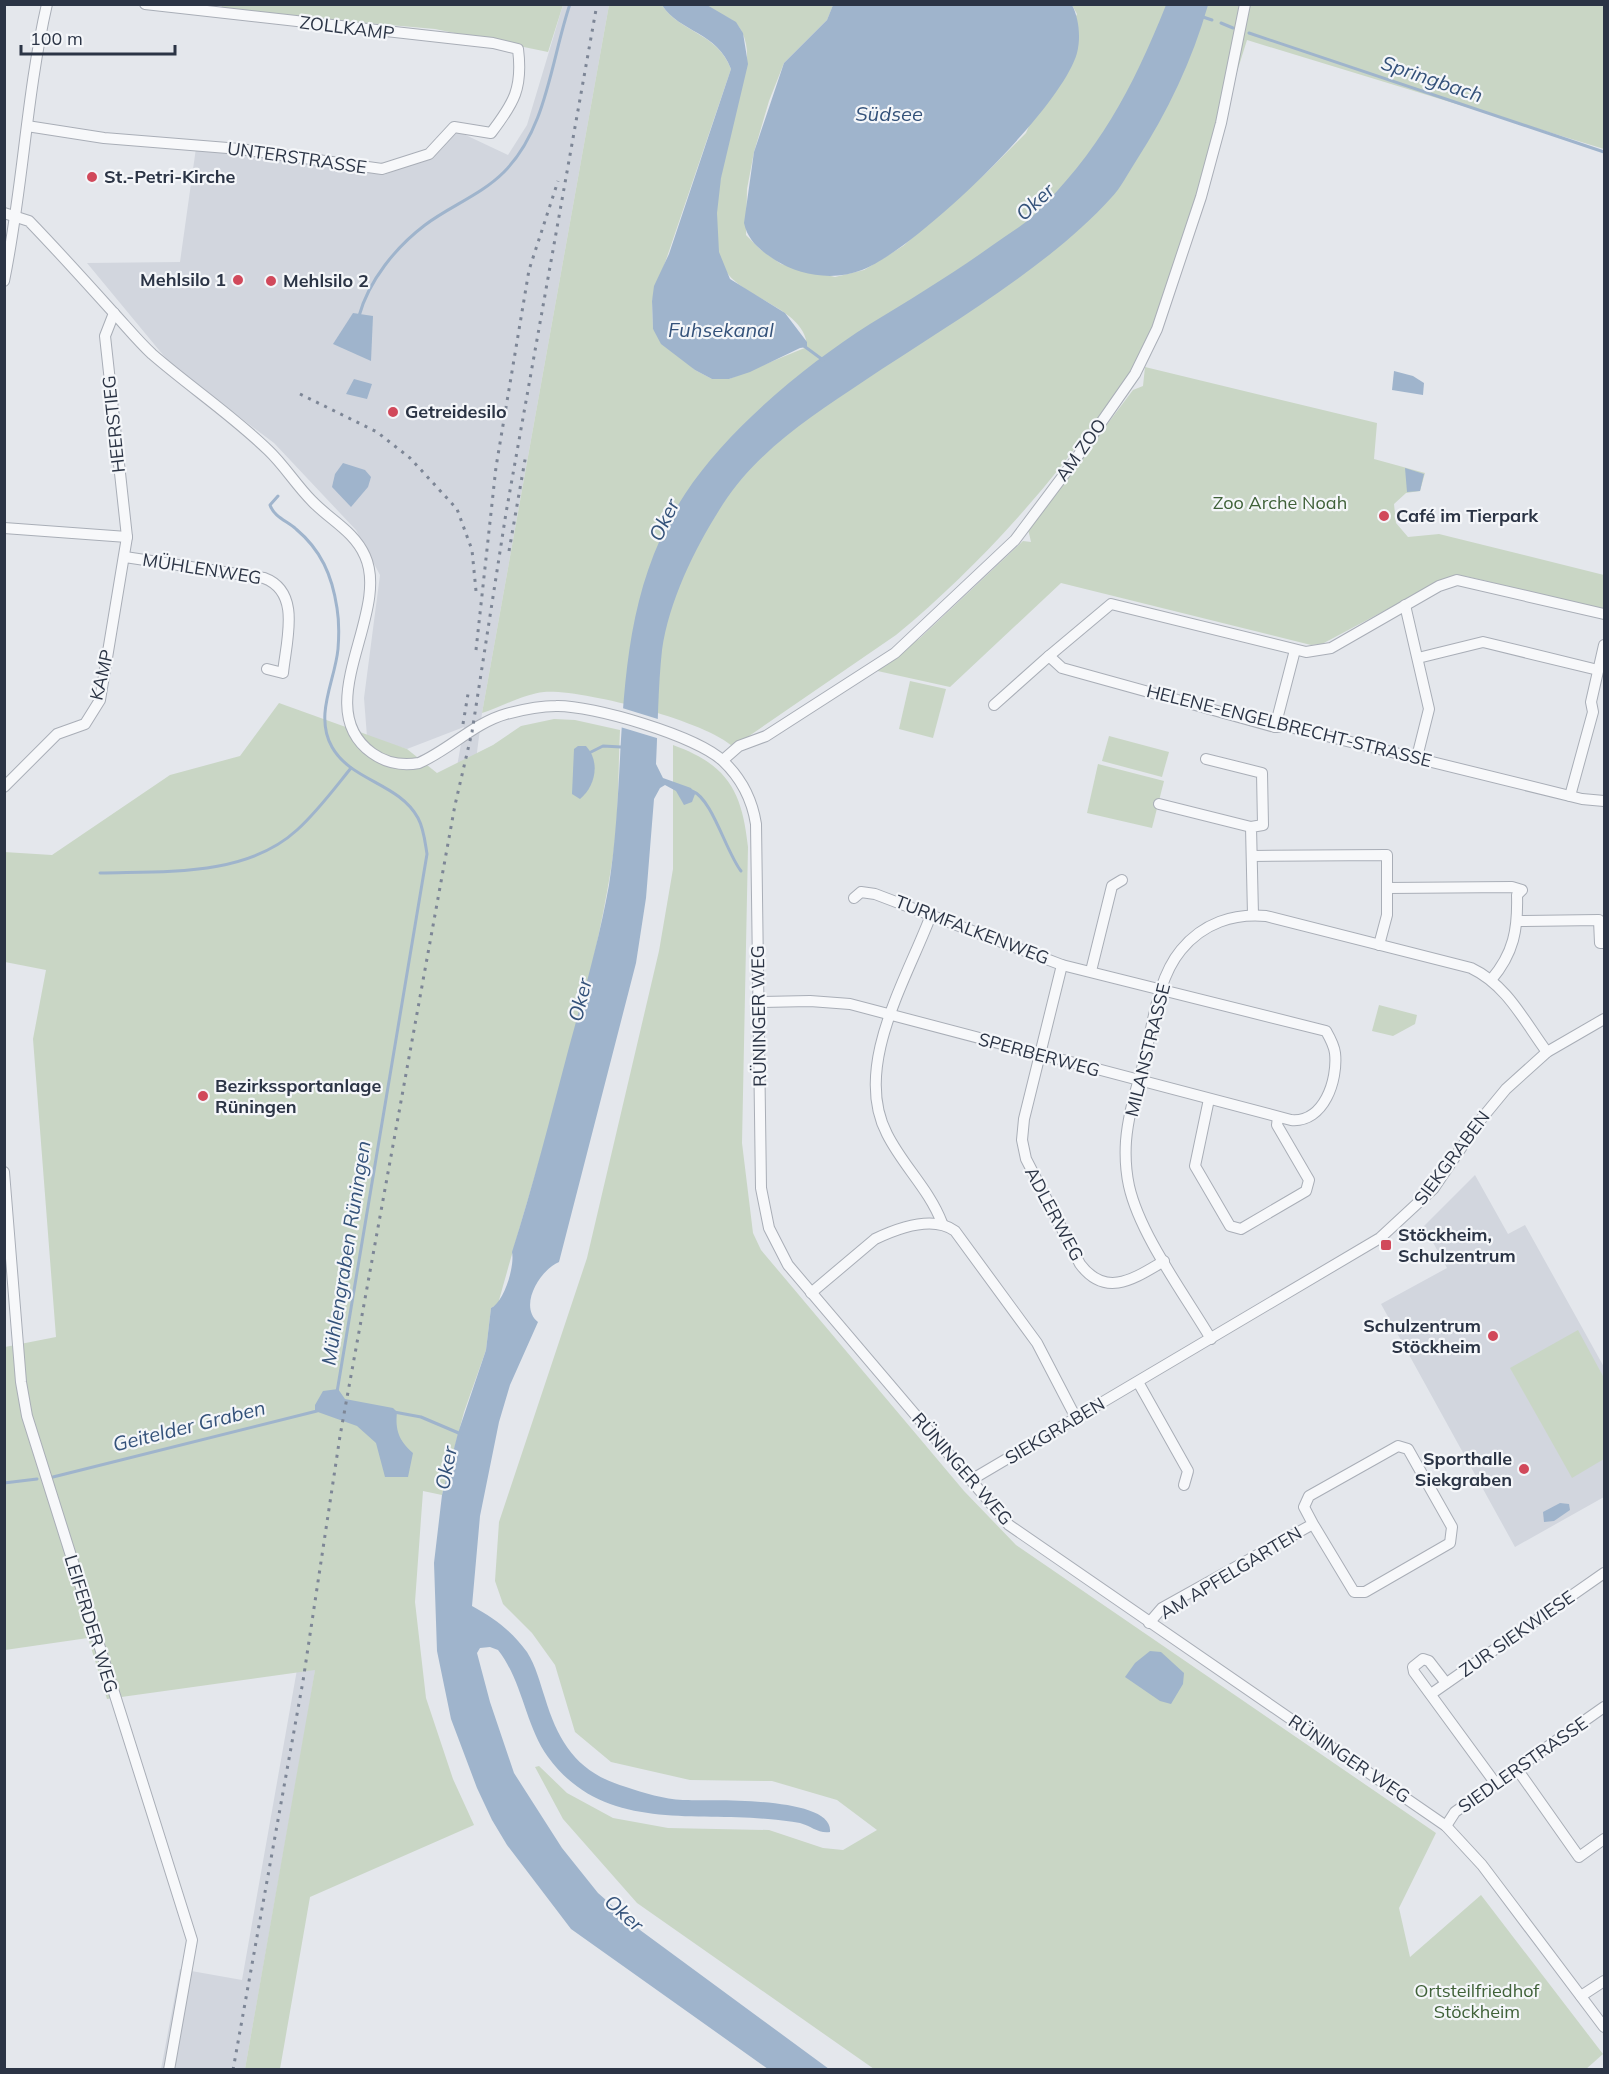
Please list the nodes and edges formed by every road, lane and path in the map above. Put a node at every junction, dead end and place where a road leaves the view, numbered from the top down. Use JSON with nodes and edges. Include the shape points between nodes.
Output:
{"nodes":[{"id":1,"x":47,"y":4,"type":"edge"},
{"id":2,"x":145,"y":4,"type":"edge"},
{"id":3,"x":1245,"y":4,"type":"edge"},
{"id":4,"x":441,"y":39,"type":"joint"},
{"id":5,"x":27,"y":126,"type":"junction"},
{"id":6,"x":4,"y":213,"type":"edge"},
{"id":7,"x":18,"y":216,"type":"junction"},
{"id":8,"x":4,"y":281,"type":"edge"},
{"id":9,"x":114,"y":313,"type":"junction"},
{"id":10,"x":4,"y":528,"type":"edge"},
{"id":11,"x":127,"y":537,"type":"junction"},
{"id":12,"x":124,"y":557,"type":"junction"},
{"id":13,"x":1405,"y":605,"type":"junction"},
{"id":14,"x":1605,"y":614,"type":"edge"},
{"id":15,"x":1605,"y":645,"type":"edge"},
{"id":16,"x":1295,"y":650,"type":"junction"},
{"id":17,"x":1050,"y":656,"type":"junction"},
{"id":18,"x":1418,"y":658,"type":"junction"},
{"id":19,"x":267,"y":669,"type":"dead end"},
{"id":20,"x":1598,"y":670,"type":"junction"},
{"id":21,"x":994,"y":705,"type":"dead end"},
{"id":22,"x":1275,"y":727,"type":"junction"},
{"id":23,"x":1417,"y":757,"type":"junction"},
{"id":24,"x":1206,"y":759,"type":"dead end"},
{"id":25,"x":723,"y":760,"type":"junction"},
{"id":26,"x":4,"y":787,"type":"edge"},
{"id":27,"x":1570,"y":796,"type":"junction"},
{"id":28,"x":1605,"y":801,"type":"edge"},
{"id":29,"x":1159,"y":804,"type":"dead end"},
{"id":30,"x":1251,"y":827,"type":"junction"},
{"id":31,"x":1252,"y":856,"type":"junction"},
{"id":32,"x":1122,"y":880,"type":"dead end"},
{"id":33,"x":1388,"y":888,"type":"junction"},
{"id":34,"x":854,"y":898,"type":"dead end"},
{"id":35,"x":931,"y":915,"type":"junction"},
{"id":36,"x":1253,"y":915,"type":"junction"},
{"id":37,"x":1518,"y":921,"type":"junction"},
{"id":38,"x":1605,"y":943,"type":"edge"},
{"id":39,"x":1379,"y":945,"type":"junction"},
{"id":40,"x":1062,"y":965,"type":"junction"},
{"id":41,"x":1091,"y":971,"type":"junction"},
{"id":42,"x":1491,"y":980,"type":"junction"},
{"id":43,"x":1162,"y":988,"type":"junction"},
{"id":44,"x":759,"y":1002,"type":"junction"},
{"id":45,"x":891,"y":1015,"type":"junction"},
{"id":46,"x":1605,"y":1019,"type":"edge"},
{"id":47,"x":1547,"y":1052,"type":"junction"},
{"id":48,"x":1039,"y":1056,"type":"junction"},
{"id":49,"x":1138,"y":1081,"type":"junction"},
{"id":50,"x":1209,"y":1099,"type":"junction"},
{"id":51,"x":1317,"y":1113,"type":"joint"},
{"id":52,"x":1278,"y":1117,"type":"junction"},
{"id":53,"x":4,"y":1172,"type":"edge"},
{"id":54,"x":942,"y":1223,"type":"junction"},
{"id":55,"x":1164,"y":1261,"type":"junction"},
{"id":56,"x":8,"y":1278,"type":"edge"},
{"id":57,"x":811,"y":1293,"type":"junction"},
{"id":58,"x":1211,"y":1338,"type":"junction"},
{"id":59,"x":1138,"y":1382,"type":"junction"},
{"id":60,"x":1076,"y":1418,"type":"junction"},
{"id":61,"x":971,"y":1480,"type":"junction"},
{"id":62,"x":1184,"y":1485,"type":"dead end"},
{"id":63,"x":1313,"y":1524,"type":"junction"},
{"id":64,"x":1605,"y":1573,"type":"edge"},
{"id":65,"x":1149,"y":1623,"type":"junction"},
{"id":66,"x":1446,"y":1683,"type":"junction"},
{"id":67,"x":1431,"y":1694,"type":"junction"},
{"id":68,"x":1605,"y":1707,"type":"edge"},
{"id":69,"x":1517,"y":1769,"type":"junction"},
{"id":70,"x":1496,"y":1784,"type":"junction"},
{"id":71,"x":1446,"y":1826,"type":"junction"},
{"id":72,"x":1605,"y":1839,"type":"edge"},
{"id":73,"x":1605,"y":1981,"type":"edge"},
{"id":74,"x":1581,"y":1996,"type":"junction"},
{"id":75,"x":1605,"y":2027,"type":"edge"},
{"id":76,"x":169,"y":2070,"type":"edge"}],
"edges":[{"from":1,"to":5,"type":"street"},
{"from":2,"to":4,"type":"street","name":"ZOLLKAMP"},
{"from":3,"to":25,"type":"street","name":"AM ZOO","via":[[1221,123],[1198,207],[1152,341],[1128,383],[1015,540],[895,653],[766,736],[739,746]]},
{"from":4,"to":5,"type":"street","name":"UNTERSTRASSE","via":[[493,43],[518,50],[522,73],[510,109],[490,133],[454,127],[429,154],[382,169]]},
{"from":5,"to":7,"type":"street"},
{"from":6,"to":7,"type":"street"},
{"from":7,"to":8,"type":"street"},
{"from":7,"to":9,"type":"street","via":[[29,221]]},
{"from":9,"to":11,"type":"street","name":"HEERSTIEG","via":[[105,336]]},
{"from":9,"to":25,"type":"street","via":[[151,353],[270,451],[312,502],[342,526],[364,552],[371,592],[354,652],[347,706],[362,745],[375,755],[404,765],[430,758],[505,714],[555,705],[606,714],[674,735]]},
{"from":10,"to":11,"type":"street"},
{"from":11,"to":12,"type":"street","name":"HEERSTIEG"},
{"from":12,"to":19,"type":"street","name":"MÜHLENWEG","via":[[264,578],[279,586],[288,610],[283,673]]},
{"from":12,"to":26,"type":"street","name":"KAMP","via":[[100,700],[85,724],[57,734]]},
{"from":13,"to":14,"type":"street","via":[[1457,580]]},
{"from":13,"to":16,"type":"street","via":[[1331,648]]},
{"from":13,"to":18,"type":"street"},
{"from":15,"to":20,"type":"street"},
{"from":16,"to":17,"type":"street","via":[[1111,604]]},
{"from":16,"to":22,"type":"street"},
{"from":17,"to":21,"type":"street"},
{"from":17,"to":22,"type":"street","name":"HELENE-ENGELBRECHT-STRASSE","via":[[1062,668]]},
{"from":18,"to":20,"type":"street","via":[[1483,642]]},
{"from":18,"to":23,"type":"street","via":[[1429,709]]},
{"from":20,"to":27,"type":"street","via":[[1591,702],[1593,712]]},
{"from":22,"to":23,"type":"street","name":"HELENE-ENGELBRECHT-STRASSE","via":[[1286,726]]},
{"from":23,"to":27,"type":"street","name":"HELENE-ENGELBRECHT-STRASSE"},
{"from":24,"to":30,"type":"street","via":[[1262,773],[1263,825]]},
{"from":25,"to":44,"type":"street","name":"RÜNINGER WEG","via":[[747,792],[756,824]]},
{"from":27,"to":28,"type":"street","name":"HELENE-ENGELBRECHT-STRASSE"},
{"from":29,"to":30,"type":"street"},
{"from":30,"to":31,"type":"street"},
{"from":31,"to":33,"type":"street","via":[[1387,855]]},
{"from":31,"to":36,"type":"street"},
{"from":32,"to":41,"type":"street","via":[[1112,886]]},
{"from":33,"to":37,"type":"street","via":[[1512,887],[1522,890],[1517,895]]},
{"from":33,"to":39,"type":"street","via":[[1387,915]]},
{"from":34,"to":35,"type":"street","name":"TURMFALKENWEG","via":[[861,892],[875,894]]},
{"from":35,"to":40,"type":"street","name":"TURMFALKENWEG"},
{"from":35,"to":45,"type":"street"},
{"from":36,"to":39,"type":"street","name":"MILANSTRASSE"},
{"from":36,"to":43,"type":"street","name":"MILANSTRASSE","via":[[1221,920],[1193,937],[1174,960]]},
{"from":37,"to":38,"type":"street","via":[[1599,920],[1600,943]]},
{"from":37,"to":42,"type":"street","via":[[1509,958]]},
{"from":39,"to":42,"type":"street","name":"MILANSTRASSE","via":[[1472,968]]},
{"from":40,"to":41,"type":"street","name":"TURMFALKENWEG"},
{"from":40,"to":48,"type":"street","name":"ADLERWEG"},
{"from":41,"to":43,"type":"street","name":"TURMFALKENWEG"},
{"from":42,"to":47,"type":"street","name":"MILANSTRASSE","via":[[1509,997]]},
{"from":43,"to":49,"type":"street","name":"MILANSTRASSE"},
{"from":43,"to":51,"type":"street","name":"TURMFALKENWEG","via":[[1326,1031],[1334,1047],[1335,1064],[1326,1101]]},
{"from":44,"to":45,"type":"street","name":"SPERBERWEG","via":[[831,1002]]},
{"from":44,"to":57,"type":"street","name":"RÜNINGER WEG","via":[[763,1202],[781,1254]]},
{"from":45,"to":48,"type":"street","name":"SPERBERWEG"},
{"from":45,"to":54,"type":"street","via":[[876,1069],[879,1116],[891,1141],[934,1200]]},
{"from":46,"to":47,"type":"street","name":"SIEKGRABEN"},
{"from":47,"to":58,"type":"street","name":"SIEKGRABEN","via":[[1490,1107],[1434,1188],[1404,1218],[1369,1246]]},
{"from":48,"to":49,"type":"street","name":"SPERBERWEG"},
{"from":48,"to":55,"type":"street","name":"ADLERWEG","via":[[1024,1119],[1023,1150],[1080,1264],[1095,1279],[1119,1284]]},
{"from":49,"to":50,"type":"street","name":"SPERBERWEG"},
{"from":49,"to":55,"type":"street","name":"MILANSTRASSE","via":[[1126,1139],[1127,1170],[1138,1215]]},
{"from":50,"to":52,"type":"street","name":"SPERBERWEG"},
{"from":50,"to":52,"type":"street","via":[[1195,1166],[1234,1229],[1241,1229],[1306,1191],[1308,1186],[1309,1180],[1277,1125]]},
{"from":51,"to":52,"type":"street","name":"SPERBERWEG","via":[[1297,1120]]},
{"from":53,"to":56,"type":"street","name":"LEIFERDER WEG"},
{"from":54,"to":57,"type":"street","via":[[887,1233],[875,1239]]},
{"from":54,"to":60,"type":"street","via":[[955,1231],[1037,1343]]},
{"from":55,"to":58,"type":"street","name":"MILANSTRASSE"},
{"from":56,"to":76,"type":"street","name":"LEIFERDER WEG","via":[[27,1416],[192,1940]]},
{"from":57,"to":61,"type":"street","name":"RÜNINGER WEG"},
{"from":58,"to":59,"type":"street","name":"SIEKGRABEN"},
{"from":59,"to":60,"type":"street","name":"SIEKGRABEN"},
{"from":59,"to":62,"type":"street","via":[[1188,1471]]},
{"from":60,"to":61,"type":"street","name":"SIEKGRABEN"},
{"from":61,"to":65,"type":"street","name":"RÜNINGER WEG","via":[[1009,1525]]},
{"from":63,"to":63,"type":"street","name":"AM APFELGARTEN","via":[[1304,1507],[1309,1496],[1398,1446],[1408,1449],[1452,1527],[1452,1537],[1450,1543],[1365,1592],[1354,1592]]},
{"from":63,"to":65,"type":"street","name":"AM APFELGARTEN","via":[[1162,1608]]},
{"from":64,"to":66,"type":"street","name":"ZUR SIEKWIESE"},
{"from":65,"to":71,"type":"street","name":"RÜNINGER WEG"},
{"from":66,"to":67,"type":"street","name":"ZUR SIEKWIESE"},
{"from":66,"to":67,"type":"street","via":[[1429,1661],[1418,1661],[1414,1672]]},
{"from":67,"to":70,"type":"street"},
{"from":68,"to":69,"type":"street","name":"SIEDLERSTRASSE"},
{"from":69,"to":70,"type":"street","name":"SIEDLERSTRASSE"},
{"from":69,"to":72,"type":"street","via":[[1579,1857]]},
{"from":70,"to":71,"type":"street","name":"SIEDLERSTRASSE","via":[[1455,1812]]},
{"from":71,"to":74,"type":"street","name":"RÜNINGER WEG","via":[[1482,1865]]},
{"from":73,"to":74,"type":"street"},
{"from":74,"to":75,"type":"street","name":"RÜNINGER WEG"}]}
